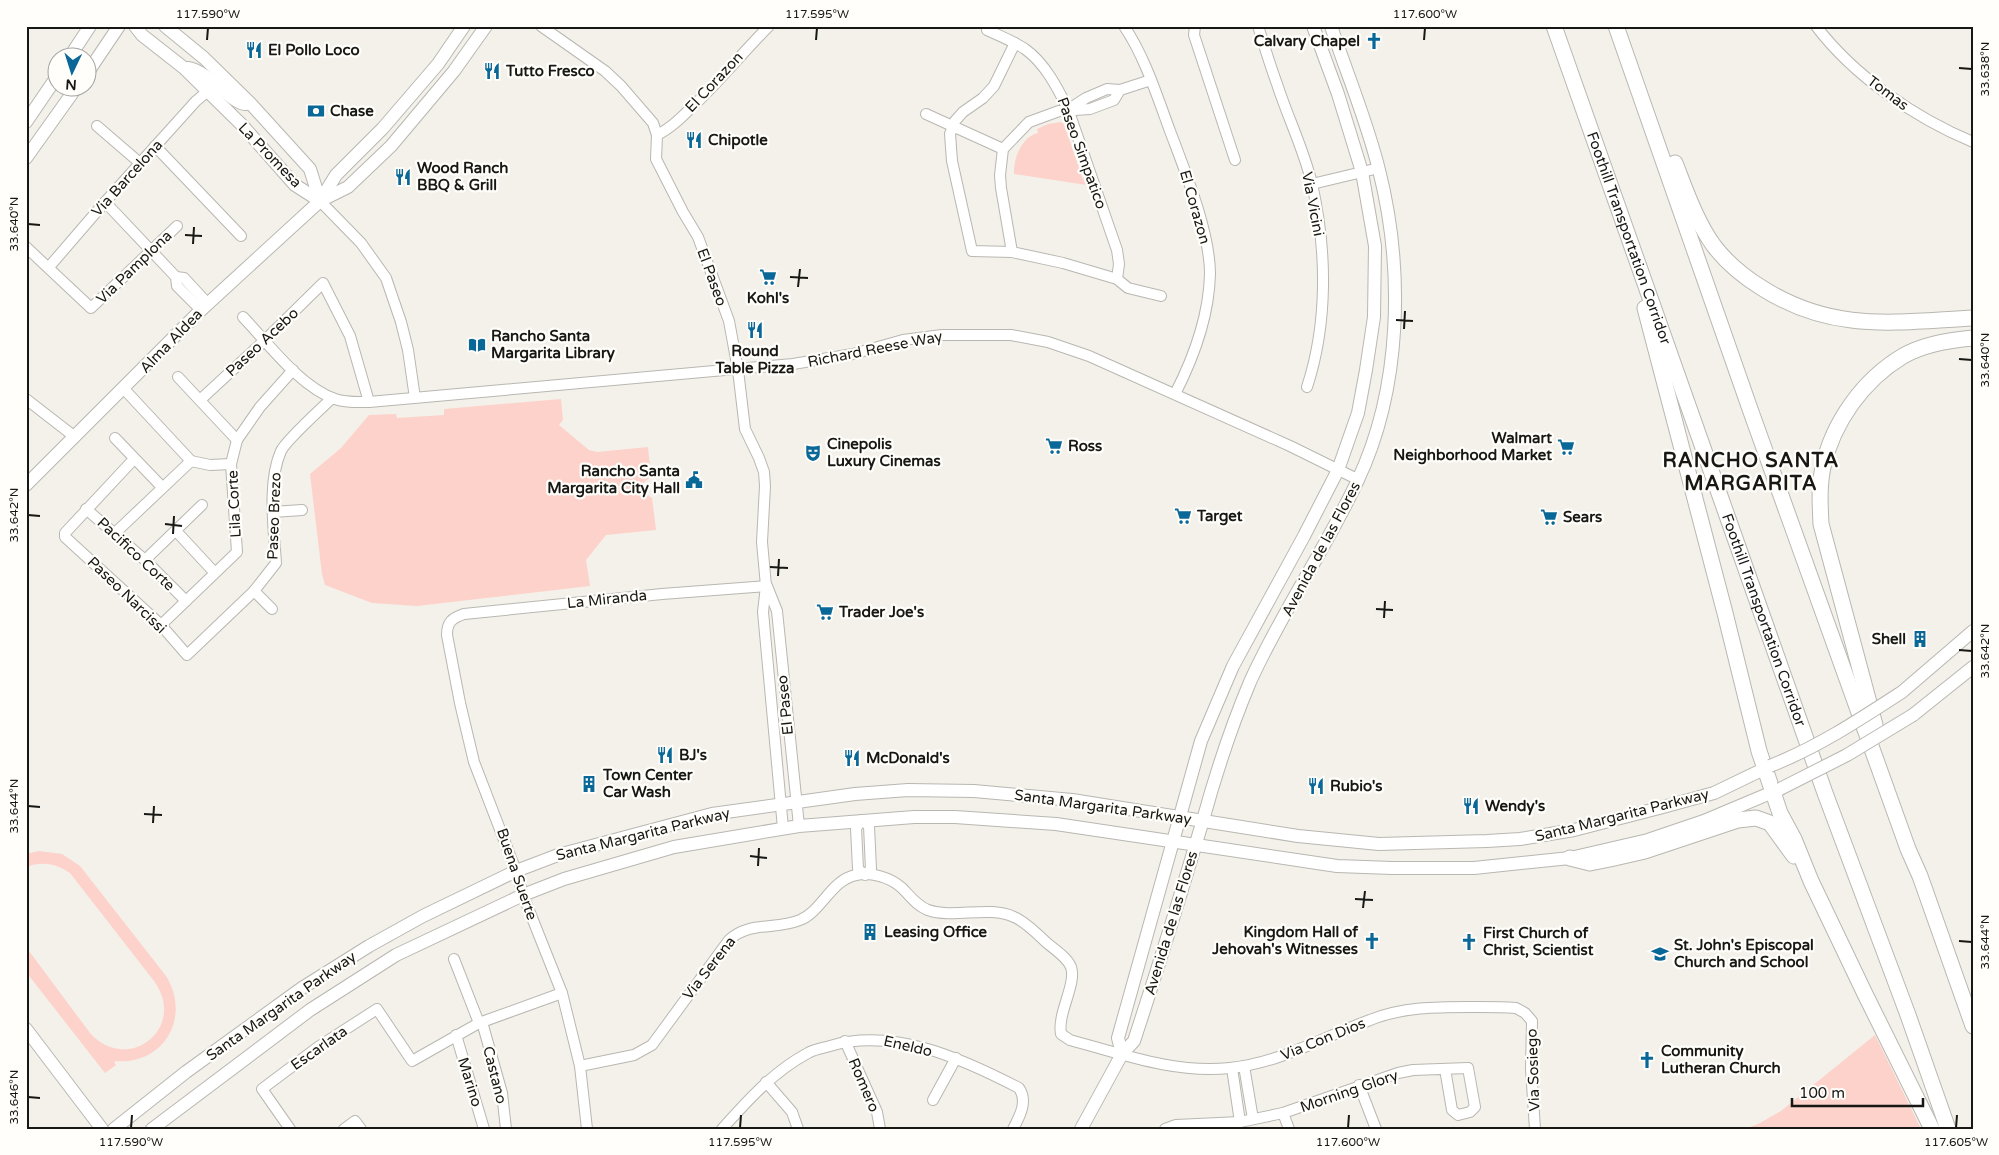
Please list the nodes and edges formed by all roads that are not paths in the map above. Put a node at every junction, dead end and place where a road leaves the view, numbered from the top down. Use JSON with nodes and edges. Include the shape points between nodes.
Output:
{"nodes":[{"id":1,"x":90,"y":26,"type":"edge"},
{"id":2,"x":119,"y":26,"type":"edge"},
{"id":3,"x":135,"y":26,"type":"edge"},
{"id":4,"x":165,"y":26,"type":"edge"},
{"id":5,"x":464,"y":26,"type":"edge"},
{"id":6,"x":486,"y":26,"type":"edge"},
{"id":7,"x":541,"y":26,"type":"edge"},
{"id":8,"x":769,"y":26,"type":"edge"},
{"id":9,"x":1124,"y":26,"type":"edge"},
{"id":10,"x":1195,"y":26,"type":"edge"},
{"id":11,"x":1258,"y":26,"type":"edge"},
{"id":12,"x":1313,"y":26,"type":"edge"},
{"id":13,"x":1331,"y":26,"type":"edge"},
{"id":14,"x":1554,"y":26,"type":"edge"},
{"id":15,"x":1616,"y":26,"type":"edge"},
{"id":16,"x":1816,"y":26,"type":"edge"},
{"id":17,"x":987,"y":30,"type":"dead end"},
{"id":18,"x":1015,"y":43,"type":"junction"},
{"id":19,"x":76,"y":48,"type":"edge"},
{"id":20,"x":98,"y":57,"type":"edge"},
{"id":21,"x":184,"y":68,"type":"junction"},
{"id":22,"x":1152,"y":80,"type":"junction"},
{"id":23,"x":48,"y":90,"type":"edge"},
{"id":24,"x":208,"y":91,"type":"junction"},
{"id":25,"x":69,"y":98,"type":"edge"},
{"id":26,"x":250,"y":104,"type":"junction"},
{"id":27,"x":1068,"y":109,"type":"junction"},
{"id":28,"x":1647,"y":110,"type":"junction"},
{"id":29,"x":926,"y":114,"type":"dead end"},
{"id":30,"x":26,"y":122,"type":"edge"},
{"id":31,"x":96,"y":126,"type":"dead end"},
{"id":32,"x":953,"y":126,"type":"junction"},
{"id":33,"x":657,"y":135,"type":"junction"},
{"id":34,"x":1973,"y":142,"type":"edge"},
{"id":35,"x":155,"y":146,"type":"junction"},
{"id":36,"x":1002,"y":149,"type":"junction"},
{"id":37,"x":26,"y":158,"type":"edge"},
{"id":38,"x":1235,"y":160,"type":"dead end"},
{"id":39,"x":140,"y":163,"type":"junction"},
{"id":40,"x":1379,"y":168,"type":"junction"},
{"id":41,"x":1362,"y":172,"type":"junction"},
{"id":42,"x":1610,"y":182,"type":"junction"},
{"id":43,"x":1312,"y":184,"type":"junction"},
{"id":44,"x":320,"y":201,"type":"junction"},
{"id":45,"x":104,"y":202,"type":"junction"},
{"id":46,"x":176,"y":226,"type":"dead end"},
{"id":47,"x":241,"y":236,"type":"dead end"},
{"id":48,"x":26,"y":247,"type":"edge"},
{"id":49,"x":151,"y":251,"type":"junction"},
{"id":50,"x":1012,"y":252,"type":"junction"},
{"id":51,"x":49,"y":267,"type":"junction"},
{"id":52,"x":1117,"y":279,"type":"junction"},
{"id":53,"x":1161,"y":296,"type":"dead end"},
{"id":54,"x":205,"y":307,"type":"junction"},
{"id":55,"x":243,"y":316,"type":"dead end"},
{"id":56,"x":1973,"y":318,"type":"edge"},
{"id":57,"x":1973,"y":338,"type":"edge"},
{"id":58,"x":265,"y":340,"type":"junction"},
{"id":59,"x":293,"y":370,"type":"junction"},
{"id":60,"x":738,"y":370,"type":"junction"},
{"id":61,"x":178,"y":377,"type":"dead end"},
{"id":62,"x":1307,"y":387,"type":"dead end"},
{"id":63,"x":124,"y":389,"type":"junction"},
{"id":64,"x":1175,"y":394,"type":"junction"},
{"id":65,"x":26,"y":398,"type":"edge"},
{"id":66,"x":332,"y":398,"type":"junction"},
{"id":67,"x":415,"y":398,"type":"junction"},
{"id":68,"x":200,"y":400,"type":"junction"},
{"id":69,"x":369,"y":402,"type":"junction"},
{"id":70,"x":75,"y":437,"type":"junction"},
{"id":71,"x":115,"y":438,"type":"dead end"},
{"id":72,"x":237,"y":440,"type":"junction"},
{"id":73,"x":134,"y":459,"type":"junction"},
{"id":74,"x":191,"y":461,"type":"junction"},
{"id":75,"x":232,"y":464,"type":"junction"},
{"id":76,"x":1338,"y":470,"type":"junction"},
{"id":77,"x":1359,"y":480,"type":"junction"},
{"id":78,"x":26,"y":485,"type":"edge"},
{"id":79,"x":162,"y":487,"type":"junction"},
{"id":80,"x":202,"y":505,"type":"dead end"},
{"id":81,"x":86,"y":509,"type":"junction"},
{"id":82,"x":302,"y":510,"type":"dead end"},
{"id":83,"x":273,"y":512,"type":"junction"},
{"id":84,"x":176,"y":531,"type":"junction"},
{"id":85,"x":115,"y":533,"type":"junction"},
{"id":86,"x":145,"y":560,"type":"junction"},
{"id":87,"x":214,"y":572,"type":"junction"},
{"id":88,"x":766,"y":586,"type":"junction"},
{"id":89,"x":254,"y":591,"type":"junction"},
{"id":90,"x":186,"y":601,"type":"junction"},
{"id":91,"x":272,"y":610,"type":"dead end"},
{"id":92,"x":450,"y":620,"type":"joint"},
{"id":93,"x":161,"y":625,"type":"junction"},
{"id":94,"x":1973,"y":631,"type":"edge"},
{"id":95,"x":191,"y":653,"type":"joint"},
{"id":96,"x":1973,"y":667,"type":"edge"},
{"id":97,"x":1768,"y":767,"type":"junction"},
{"id":98,"x":1777,"y":790,"type":"junction"},
{"id":99,"x":795,"y":801,"type":"junction"},
{"id":100,"x":782,"y":803,"type":"junction"},
{"id":101,"x":1179,"y":818,"type":"junction"},
{"id":102,"x":862,"y":820,"type":"junction"},
{"id":103,"x":1203,"y":821,"type":"junction"},
{"id":104,"x":799,"y":826,"type":"junction"},
{"id":105,"x":783,"y":828,"type":"junction"},
{"id":106,"x":1173,"y":841,"type":"junction"},
{"id":107,"x":1195,"y":845,"type":"junction"},
{"id":108,"x":1570,"y":858,"type":"junction"},
{"id":109,"x":516,"y":871,"type":"junction"},
{"id":110,"x":865,"y":875,"type":"junction"},
{"id":111,"x":1920,"y":876,"type":"junction"},
{"id":112,"x":1811,"y":881,"type":"junction"},
{"id":113,"x":522,"y":895,"type":"junction"},
{"id":114,"x":454,"y":959,"type":"dead end"},
{"id":115,"x":562,"y":993,"type":"junction"},
{"id":116,"x":1525,"y":1013,"type":"joint"},
{"id":117,"x":480,"y":1023,"type":"junction"},
{"id":118,"x":1973,"y":1026,"type":"edge"},
{"id":119,"x":26,"y":1029,"type":"edge"},
{"id":120,"x":456,"y":1035,"type":"junction"},
{"id":121,"x":846,"y":1041,"type":"junction"},
{"id":122,"x":1122,"y":1054,"type":"junction"},
{"id":123,"x":956,"y":1058,"type":"junction"},
{"id":124,"x":580,"y":1066,"type":"junction"},
{"id":125,"x":1244,"y":1066,"type":"junction"},
{"id":126,"x":1232,"y":1068,"type":"junction"},
{"id":127,"x":1445,"y":1070,"type":"junction"},
{"id":128,"x":766,"y":1082,"type":"junction"},
{"id":129,"x":1359,"y":1085,"type":"junction"},
{"id":130,"x":933,"y":1100,"type":"dead end"},
{"id":131,"x":1283,"y":1113,"type":"junction"},
{"id":132,"x":1253,"y":1119,"type":"junction"},
{"id":133,"x":1240,"y":1122,"type":"junction"},
{"id":134,"x":1930,"y":1124,"type":"edge"},
{"id":135,"x":358,"y":1125,"type":"edge"},
{"id":136,"x":102,"y":1129,"type":"edge"},
{"id":137,"x":114,"y":1129,"type":"edge"},
{"id":138,"x":152,"y":1129,"type":"edge"},
{"id":139,"x":290,"y":1129,"type":"edge"},
{"id":140,"x":344,"y":1129,"type":"edge"},
{"id":141,"x":484,"y":1129,"type":"edge"},
{"id":142,"x":506,"y":1129,"type":"edge"},
{"id":143,"x":587,"y":1129,"type":"edge"},
{"id":144,"x":722,"y":1129,"type":"edge"},
{"id":145,"x":798,"y":1129,"type":"edge"},
{"id":146,"x":880,"y":1129,"type":"edge"},
{"id":147,"x":1013,"y":1129,"type":"edge"},
{"id":148,"x":1081,"y":1129,"type":"edge"},
{"id":149,"x":1165,"y":1129,"type":"edge"},
{"id":150,"x":1289,"y":1129,"type":"edge"},
{"id":151,"x":1376,"y":1129,"type":"edge"},
{"id":152,"x":1536,"y":1129,"type":"edge"},
{"id":153,"x":1948,"y":1129,"type":"edge"}],
"edges":[{"from":1,"to":19,"type":"main road"},
{"from":2,"to":20,"type":"main road"},
{"from":3,"to":21,"type":"main road","name":"La Promesa"},
{"from":4,"to":26,"type":"main road","name":"La Promesa","via":[[204,58]]},
{"from":5,"to":44,"type":"main road","name":"Alma Aldea","via":[[438,64],[383,128],[336,175]]},
{"from":6,"to":44,"type":"main road","name":"Alma Aldea","via":[[454,71],[391,146],[348,187]]},
{"from":7,"to":33,"type":"street","name":"El Paseo","via":[[584,55],[621,86],[654,123]]},
{"from":8,"to":33,"type":"street","name":"El Corazon","via":[[711,89],[669,129]]},
{"from":9,"to":22,"type":"street","name":"El Corazon"},
{"from":10,"to":38,"type":"street","via":[[1194,35]]},
{"from":11,"to":43,"type":"street","name":"Via Vicini"},
{"from":12,"to":41,"type":"main road","name":"Avenida de las Flores"},
{"from":13,"to":40,"type":"main road","name":"Avenida de las Flores"},
{"from":14,"to":42,"type":"highway","name":"Foothill Transportation Corridor"},
{"from":15,"to":28,"type":"highway"},
{"from":16,"to":34,"type":"street","name":"Tomas","via":[[1846,60],[1913,112]]},
{"from":17,"to":18,"type":"street","name":"Paseo Simpatico"},
{"from":18,"to":27,"type":"street","name":"Paseo Simpatico","via":[[1038,62]]},
{"from":18,"to":32,"type":"street","via":[[994,86],[963,112]]},
{"from":21,"to":24,"type":"main road","name":"La Promesa"},
{"from":21,"to":26,"type":"main road","via":[[197,70],[239,104]]},
{"from":22,"to":27,"type":"street","via":[[1120,90],[1107,89]]},
{"from":22,"to":64,"type":"street","name":"El Corazon","via":[[1192,192],[1206,240],[1210,273],[1207,303],[1191,364]]},
{"from":23,"to":30,"type":"main road"},
{"from":24,"to":35,"type":"street","name":"Via Barcelona"},
{"from":24,"to":44,"type":"main road","name":"La Promesa","via":[[295,185]]},
{"from":25,"to":37,"type":"main road"},
{"from":26,"to":44,"type":"main road","name":"La Promesa","via":[[310,169]]},
{"from":27,"to":36,"type":"street","via":[[1028,122]]},
{"from":27,"to":52,"type":"street","name":"Paseo Simpatico","via":[[1117,250]]},
{"from":28,"to":56,"type":"highway","via":[[1661,129],[1706,233],[1727,260],[1753,282],[1793,305],[1832,318],[1871,322]]},
{"from":28,"to":111,"type":"highway","via":[[1750,409]]},
{"from":29,"to":32,"type":"street"},
{"from":31,"to":39,"type":"street"},
{"from":32,"to":36,"type":"street"},
{"from":32,"to":50,"type":"street","via":[[951,152],[972,251]]},
{"from":33,"to":60,"type":"street","name":"El Paseo","via":[[656,159],[698,237],[728,322]]},
{"from":35,"to":39,"type":"street","name":"Via Barcelona"},
{"from":35,"to":47,"type":"street"},
{"from":36,"to":50,"type":"street","via":[[1001,188]]},
{"from":39,"to":45,"type":"street","name":"Via Barcelona"},
{"from":40,"to":41,"type":"street"},
{"from":40,"to":77,"type":"main road","name":"Avenida de las Flores","via":[[1392,247],[1394,317],[1390,373],[1381,419]]},
{"from":41,"to":43,"type":"street"},
{"from":41,"to":76,"type":"main road","name":"Avenida de las Flores","via":[[1375,246],[1374,317],[1358,413]]},
{"from":42,"to":97,"type":"highway","via":[[1610,196],[1643,302]]},
{"from":42,"to":153,"type":"highway","name":"Foothill Transportation Corridor"},
{"from":43,"to":62,"type":"street","name":"Via Vicini","via":[[1323,283],[1317,343]]},
{"from":44,"to":54,"type":"main road","name":"Alma Aldea"},
{"from":44,"to":67,"type":"street","via":[[361,243],[386,278],[408,350]]},
{"from":45,"to":49,"type":"street"},
{"from":45,"to":51,"type":"street","name":"Via Barcelona"},
{"from":46,"to":49,"type":"street","name":"Via Pamplona"},
{"from":48,"to":51,"type":"street"},
{"from":49,"to":51,"type":"street","name":"Via Pamplona","via":[[90,308]]},
{"from":49,"to":54,"type":"street","via":[[176,277],[177,286]]},
{"from":50,"to":52,"type":"street","via":[[1063,262]]},
{"from":52,"to":53,"type":"street","via":[[1128,288]]},
{"from":54,"to":63,"type":"main road","name":"Alma Aldea"},
{"from":55,"to":58,"type":"street"},
{"from":57,"to":111,"type":"highway","via":[[1927,346],[1904,356],[1867,385],[1843,416],[1830,442],[1819,496],[1821,524],[1854,651],[1876,732],[1922,866]]},
{"from":58,"to":59,"type":"street"},
{"from":58,"to":68,"type":"street","name":"Paseo Acebo"},
{"from":58,"to":69,"type":"street","name":"Paseo Acebo","via":[[323,283],[350,336]]},
{"from":59,"to":66,"type":"street","via":[[308,384]]},
{"from":59,"to":72,"type":"street","name":"Lila Corte"},
{"from":60,"to":64,"type":"street","name":"Richard Reese Way","via":[[822,360],[922,337],[1012,335],[1048,342],[1089,356]]},
{"from":60,"to":67,"type":"street","name":"Richard Reese Way"},
{"from":60,"to":88,"type":"street","name":"El Paseo","via":[[745,429],[764,472],[762,542]]},
{"from":61,"to":68,"type":"street"},
{"from":63,"to":70,"type":"main road","name":"Alma Aldea"},
{"from":63,"to":74,"type":"street"},
{"from":64,"to":76,"type":"street","name":"Richard Reese Way"},
{"from":65,"to":70,"type":"street"},
{"from":66,"to":69,"type":"street","name":"Richard Reese Way"},
{"from":66,"to":83,"type":"street","name":"Paseo Brezo","via":[[281,449],[274,471]]},
{"from":67,"to":69,"type":"street","name":"Richard Reese Way"},
{"from":68,"to":72,"type":"street"},
{"from":70,"to":78,"type":"main road","name":"Alma Aldea"},
{"from":71,"to":73,"type":"street"},
{"from":72,"to":75,"type":"street","name":"Lila Corte"},
{"from":73,"to":79,"type":"street"},
{"from":73,"to":81,"type":"street"},
{"from":74,"to":75,"type":"street","via":[[210,465]]},
{"from":74,"to":79,"type":"street"},
{"from":75,"to":87,"type":"street","name":"Lila Corte","via":[[237,552]]},
{"from":76,"to":77,"type":"street","name":"Richard Reese Way"},
{"from":76,"to":101,"type":"main road","name":"Avenida de las Flores","via":[[1233,666],[1202,741]]},
{"from":77,"to":103,"type":"main road","name":"Avenida de las Flores","via":[[1250,682],[1223,752]]},
{"from":79,"to":85,"type":"street"},
{"from":80,"to":84,"type":"street"},
{"from":81,"to":85,"type":"street","name":"Pacifico Corte"},
{"from":81,"to":93,"type":"street","name":"Paseo Narcissi","via":[[64,537]]},
{"from":82,"to":83,"type":"street"},
{"from":83,"to":89,"type":"street","name":"Paseo Brezo","via":[[276,563]]},
{"from":84,"to":86,"type":"street"},
{"from":84,"to":87,"type":"street"},
{"from":85,"to":86,"type":"street","name":"Pacifico Corte"},
{"from":86,"to":90,"type":"street","name":"Pacifico Corte"},
{"from":87,"to":90,"type":"street","name":"Lila Corte"},
{"from":88,"to":92,"type":"street","name":"La Miranda","via":[[510,609],[464,614]]},
{"from":88,"to":99,"type":"street","name":"El Paseo","via":[[777,612]]},
{"from":88,"to":100,"type":"street","name":"El Paseo","via":[[764,612]]},
{"from":89,"to":91,"type":"street"},
{"from":89,"to":95,"type":"street","name":"Paseo Brezo"},
{"from":90,"to":93,"type":"street","name":"Lila Corte"},
{"from":92,"to":109,"type":"street","name":"Buena Suerte","via":[[448,635],[471,751]]},
{"from":93,"to":95,"type":"street","name":"Paseo Narcissi","via":[[184,653]]},
{"from":94,"to":97,"type":"main road","name":"Santa Margarita Parkway","bridge":true,"via":[[1902,692],[1835,735]]},
{"from":96,"to":98,"type":"main road","name":"Santa Margarita Parkway","bridge":true,"via":[[1912,715],[1847,755]]},
{"from":97,"to":98,"type":"highway"},
{"from":97,"to":103,"type":"main road","name":"Santa Margarita Parkway","via":[[1714,792],[1574,830],[1520,840],[1379,844],[1298,836]]},
{"from":98,"to":108,"type":"main road","name":"Santa Margarita Parkway","via":[[1704,821],[1648,840]]},
{"from":98,"to":112,"type":"highway","via":[[1780,813]]},
{"from":99,"to":100,"type":"main road","name":"Santa Margarita Parkway"},
{"from":99,"to":101,"type":"main road","name":"Santa Margarita Parkway","via":[[908,790],[974,790],[1072,800]]},
{"from":99,"to":104,"type":"street","name":"El Paseo"},
{"from":100,"to":105,"type":"street","name":"El Paseo"},
{"from":100,"to":109,"type":"main road","name":"Santa Margarita Parkway","via":[[712,814],[567,853]]},
{"from":101,"to":103,"type":"main road","name":"Santa Margarita Parkway"},
{"from":101,"to":106,"type":"main road","name":"Avenida de las Flores"},
{"from":102,"to":104,"type":"main road","name":"Santa Margarita Parkway"},
{"from":102,"to":106,"type":"main road","name":"Santa Margarita Parkway","via":[[974,818],[1056,824]]},
{"from":102,"to":110,"type":"street","via":[[856,828],[858,869]]},
{"from":103,"to":107,"type":"main road","name":"Avenida de las Flores"},
{"from":104,"to":105,"type":"main road","name":"Santa Margarita Parkway"},
{"from":105,"to":113,"type":"main road","name":"Santa Margarita Parkway","via":[[674,847],[573,876]]},
{"from":106,"to":107,"type":"main road","name":"Santa Margarita Parkway"},
{"from":106,"to":122,"type":"main road","name":"Avenida de las Flores","via":[[1118,1038]]},
{"from":107,"to":108,"type":"main road","name":"Santa Margarita Parkway","via":[[1338,866],[1392,868],[1474,868]]},
{"from":107,"to":122,"type":"main road","name":"Avenida de las Flores","via":[[1134,1041]]},
{"from":108,"to":112,"type":"highway","via":[[1590,863],[1610,859],[1738,820],[1756,818],[1770,823]]},
{"from":109,"to":113,"type":"street","name":"Buena Suerte"},
{"from":109,"to":137,"type":"main road","name":"Santa Margarita Parkway","via":[[423,916],[339,964],[209,1056]]},
{"from":110,"to":122,"type":"street","name":"Via Serena","via":[[877,875],[894,882],[929,910],[1000,913],[1018,919],[1071,967],[1072,978],[1060,1025],[1061,1034],[1070,1040]]},
{"from":110,"to":124,"type":"street","name":"Via Serena","via":[[846,879],[800,920],[753,928],[735,935],[647,1049],[634,1055]]},
{"from":111,"to":118,"type":"highway"},
{"from":112,"to":134,"type":"highway"},
{"from":113,"to":115,"type":"street","name":"Buena Suerte"},
{"from":113,"to":138,"type":"main road","name":"Santa Margarita Parkway","via":[[396,955],[310,1010]]},
{"from":114,"to":117,"type":"street","name":"Castano"},
{"from":115,"to":117,"type":"street"},
{"from":115,"to":124,"type":"street","name":"Buena Suerte"},
{"from":116,"to":125,"type":"street","name":"Via Con Dios","via":[[1506,1007],[1453,1006],[1406,1010],[1370,1020],[1279,1057]]},
{"from":116,"to":152,"type":"street","name":"Via Sosiego","via":[[1532,1021],[1531,1069]]},
{"from":117,"to":120,"type":"street"},
{"from":117,"to":142,"type":"street","name":"Castano","via":[[502,1093]]},
{"from":119,"to":136,"type":"main road"},
{"from":120,"to":139,"type":"street","name":"Escarlata","via":[[412,1061],[377,1009],[262,1089]]},
{"from":120,"to":141,"type":"street","name":"Marino"},
{"from":121,"to":123,"type":"street","name":"Eneldo","via":[[881,1039]]},
{"from":121,"to":128,"type":"street","name":"Eneldo","via":[[809,1052]]},
{"from":121,"to":146,"type":"street","name":"Romero","via":[[877,1112]]},
{"from":122,"to":126,"type":"street","name":"Via Con Dios","via":[[1185,1069]]},
{"from":122,"to":148,"type":"main road","name":"Avenida de las Flores"},
{"from":123,"to":130,"type":"street"},
{"from":123,"to":147,"type":"street","name":"Eneldo","via":[[1019,1088],[1024,1094],[1025,1102]]},
{"from":124,"to":143,"type":"street","name":"Buena Suerte"},
{"from":125,"to":126,"type":"street","name":"Via Con Dios"},
{"from":125,"to":132,"type":"street"},
{"from":126,"to":133,"type":"street"},
{"from":127,"to":127,"type":"street","name":"Morning Glory","via":[[1452,1110],[1458,1115],[1470,1112],[1475,1107],[1468,1068]]},
{"from":127,"to":129,"type":"street","name":"Morning Glory","via":[[1398,1072]]},
{"from":128,"to":144,"type":"street","name":"Eneldo"},
{"from":128,"to":145,"type":"street","via":[[792,1112]]},
{"from":129,"to":131,"type":"street","name":"Morning Glory"},
{"from":129,"to":151,"type":"street"},
{"from":131,"to":132,"type":"street","name":"Morning Glory"},
{"from":131,"to":150,"type":"street","name":"Morning Glory"},
{"from":132,"to":133,"type":"street","name":"Morning Glory"},
{"from":133,"to":149,"type":"street","name":"Morning Glory","via":[[1176,1125]]},
{"from":135,"to":140,"type":"street"}]}
